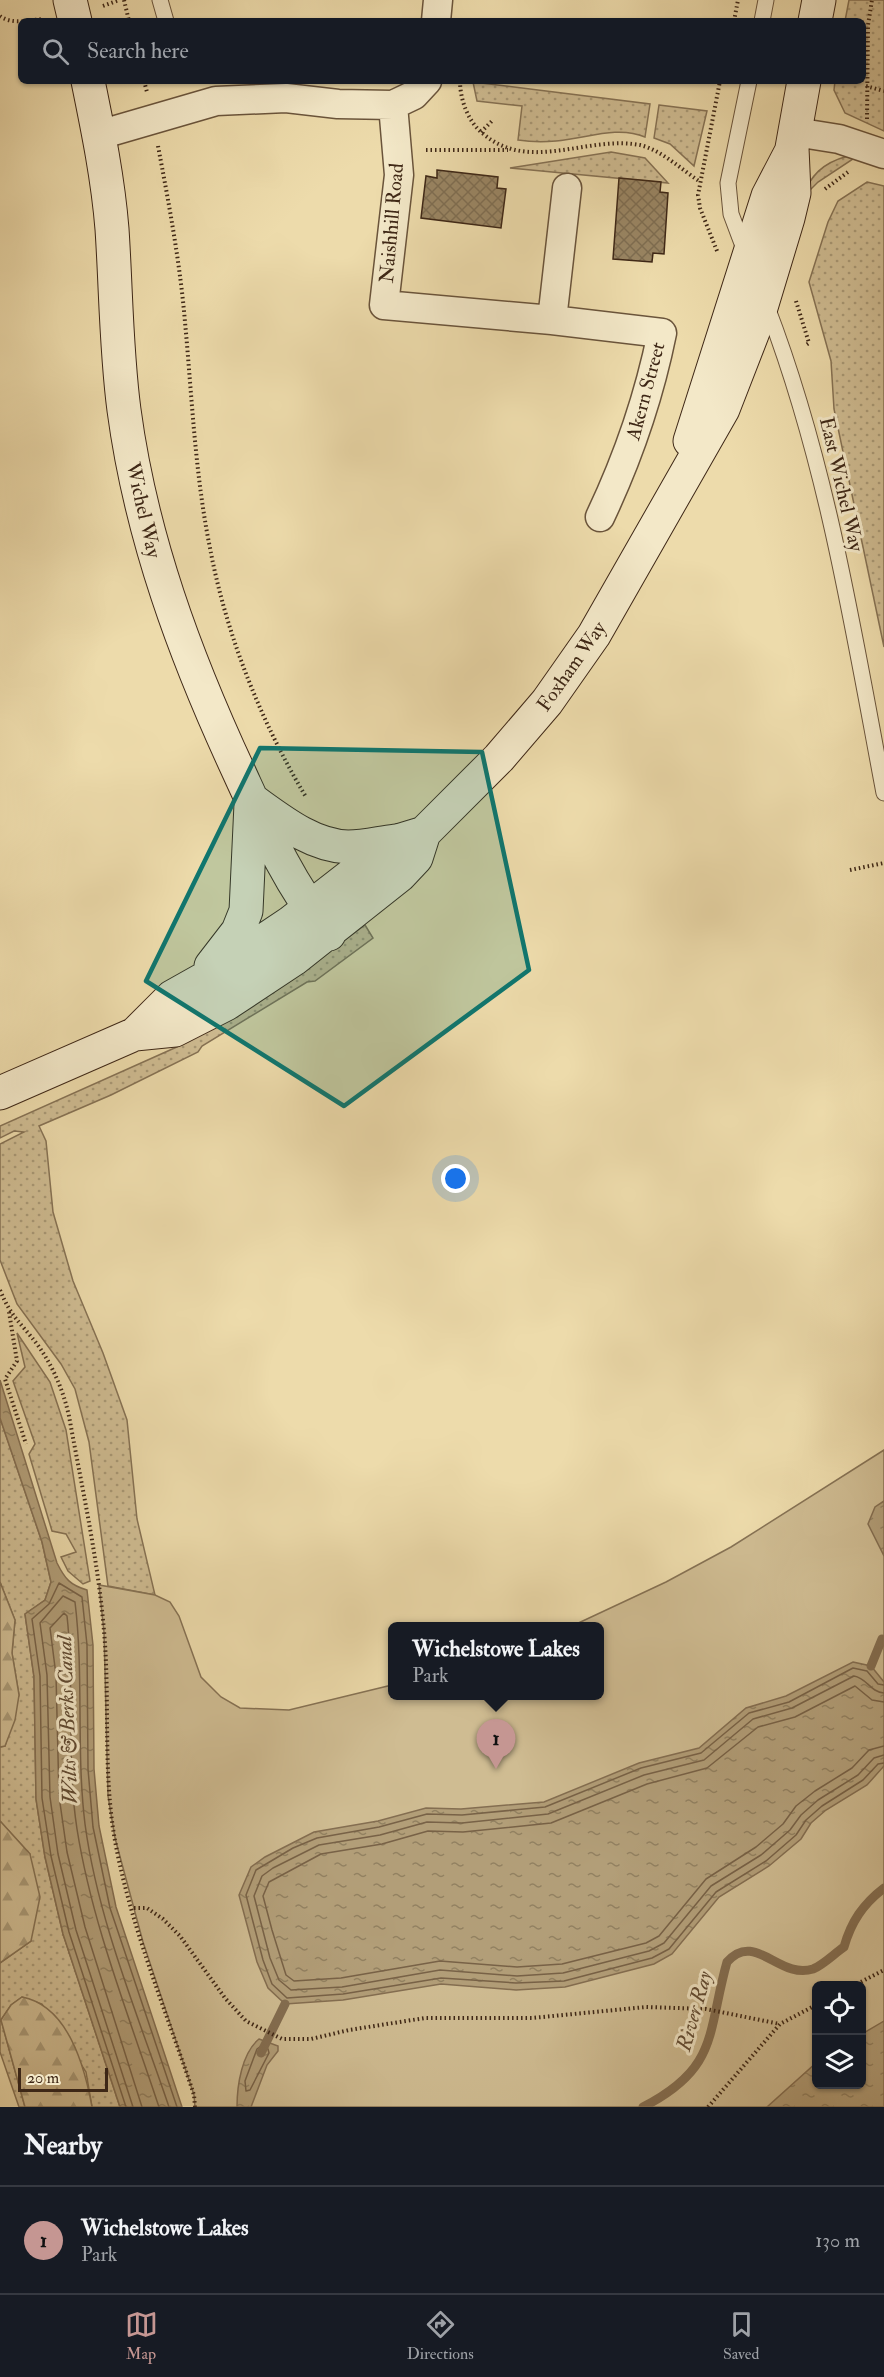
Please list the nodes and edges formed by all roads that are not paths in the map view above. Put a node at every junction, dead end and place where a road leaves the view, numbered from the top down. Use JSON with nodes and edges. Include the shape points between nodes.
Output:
{"nodes":[{"id":1,"x":159,"y":0,"type":"edge"},
{"id":2,"x":438,"y":0,"type":"edge"},
{"id":3,"x":766,"y":0,"type":"edge"},
{"id":4,"x":819,"y":0,"type":"edge"},
{"id":5,"x":165,"y":18,"type":"edge"},
{"id":6,"x":436,"y":18,"type":"edge"},
{"id":7,"x":763,"y":18,"type":"edge"},
{"id":8,"x":816,"y":18,"type":"edge"},
{"id":9,"x":89,"y":84,"type":"edge"},
{"id":10,"x":424,"y":84,"type":"edge"},
{"id":11,"x":747,"y":84,"type":"edge"},
{"id":12,"x":803,"y":84,"type":"edge"},
{"id":13,"x":393,"y":105,"type":"junction"},
{"id":14,"x":99,"y":135,"type":"junction"},
{"id":15,"x":794,"y":140,"type":"junction"},
{"id":16,"x":876,"y":151,"type":"edge"},
{"id":17,"x":567,"y":188,"type":"dead end"},
{"id":18,"x":734,"y":258,"type":"junction"},
{"id":19,"x":764,"y":299,"type":"junction"},
{"id":20,"x":384,"y":305,"type":"joint"},
{"id":21,"x":552,"y":320,"type":"junction"},
{"id":22,"x":684,"y":476,"type":"junction"},
{"id":23,"x":600,"y":518,"type":"dead end"},
{"id":24,"x":884,"y":793,"type":"edge"},
{"id":25,"x":251,"y":799,"type":"junction"},
{"id":26,"x":413,"y":836,"type":"junction"},
{"id":27,"x":319,"y":921,"type":"junction"},
{"id":28,"x":199,"y":982,"type":"junction"},
{"id":29,"x":135,"y":1034,"type":"junction"},
{"id":30,"x":0,"y":1093,"type":"edge"}],
"edges":[{"from":1,"to":5,"type":"lane"},
{"from":2,"to":6,"type":"street"},
{"from":3,"to":7,"type":"lane"},
{"from":4,"to":8,"type":"main road"},
{"from":9,"to":14,"type":"main road","name":"Wichel Way"},
{"from":10,"to":13,"type":"street","via":[[414,95]]},
{"from":11,"to":18,"type":"lane","via":[[729,167]]},
{"from":12,"to":15,"type":"main road","name":"Foxham Way"},
{"from":13,"to":14,"type":"street","via":[[286,98],[216,101]]},
{"from":13,"to":20,"type":"street","name":"Naishhill Road","via":[[399,175]]},
{"from":14,"to":25,"type":"main road","name":"Wichel Way","via":[[112,228],[123,408],[141,504],[185,646]]},
{"from":15,"to":16,"type":"street"},
{"from":15,"to":18,"type":"main road","name":"Foxham Way"},
{"from":15,"to":19,"type":"main road","name":"Foxham Way","via":[[794,193]]},
{"from":17,"to":21,"type":"street"},
{"from":18,"to":19,"type":"lane","name":"East Wichel Way"},
{"from":18,"to":22,"type":"main road","name":"Foxham Way"},
{"from":19,"to":22,"type":"main road","name":"Foxham Way","via":[[723,409]]},
{"from":19,"to":24,"type":"lane","name":"East Wichel Way","via":[[816,458]]},
{"from":20,"to":21,"type":"street","name":"Akern Street"},
{"from":21,"to":23,"type":"street","name":"Akern Street","via":[[662,333],[631,446]]},
{"from":22,"to":26,"type":"main road","name":"Foxham Way","via":[[604,620],[547,702],[499,758]]},
{"from":25,"to":26,"type":"main road","via":[[283,822],[332,845],[359,846]]},
{"from":25,"to":27,"type":"main road","name":"Wichel Way","via":[[293,886]]},
{"from":25,"to":28,"type":"main road","via":[[246,911],[238,930]]},
{"from":26,"to":27,"type":"main road","name":"Foxham Way","via":[[416,858],[400,875]]},
{"from":27,"to":28,"type":"main road","name":"Foxham Way"},
{"from":27,"to":29,"type":"main road","name":"Foxham Way","via":[[212,1012],[175,1030]]},
{"from":28,"to":29,"type":"main road","name":"Foxham Way","via":[[172,997]]},
{"from":29,"to":30,"type":"main road","name":"Foxham Way"}]}
